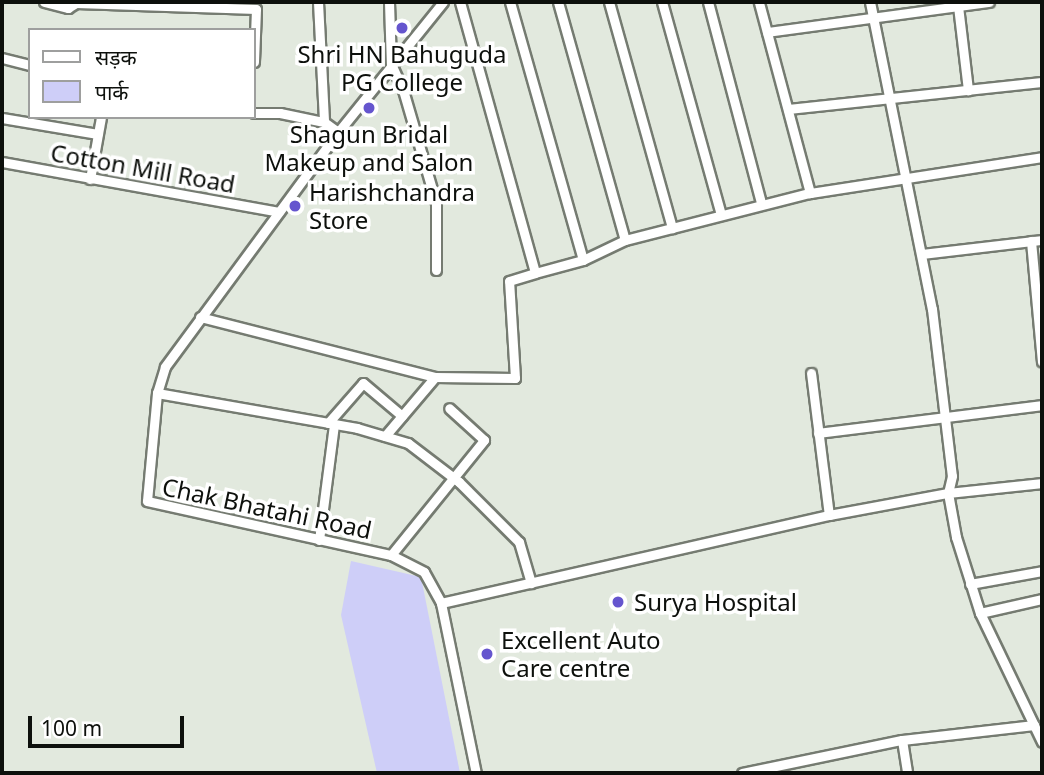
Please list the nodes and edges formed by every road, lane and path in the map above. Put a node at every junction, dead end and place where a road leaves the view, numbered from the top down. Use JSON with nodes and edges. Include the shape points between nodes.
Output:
{"nodes":[{"id":1,"x":44,"y":2,"type":"edge"},
{"id":2,"x":318,"y":2,"type":"edge"},
{"id":3,"x":389,"y":2,"type":"edge"},
{"id":4,"x":443,"y":2,"type":"edge"},
{"id":5,"x":460,"y":2,"type":"edge"},
{"id":6,"x":510,"y":2,"type":"edge"},
{"id":7,"x":558,"y":2,"type":"edge"},
{"id":8,"x":609,"y":2,"type":"edge"},
{"id":9,"x":662,"y":2,"type":"edge"},
{"id":10,"x":708,"y":2,"type":"edge"},
{"id":11,"x":759,"y":2,"type":"edge"},
{"id":12,"x":870,"y":2,"type":"edge"},
{"id":13,"x":989,"y":2,"type":"edge"},
{"id":14,"x":958,"y":6,"type":"junction"},
{"id":15,"x":873,"y":17,"type":"junction"},
{"id":16,"x":255,"y":28,"type":"edge"},
{"id":17,"x":767,"y":32,"type":"junction"},
{"id":18,"x":2,"y":58,"type":"edge"},
{"id":19,"x":28,"y":64,"type":"edge"},
{"id":20,"x":391,"y":64,"type":"junction"},
{"id":21,"x":1042,"y":82,"type":"edge"},
{"id":22,"x":968,"y":90,"type":"junction"},
{"id":23,"x":891,"y":100,"type":"junction"},
{"id":24,"x":788,"y":109,"type":"junction"},
{"id":25,"x":256,"y":113,"type":"edge"},
{"id":26,"x":2,"y":118,"type":"edge"},
{"id":27,"x":101,"y":119,"type":"edge"},
{"id":28,"x":324,"y":122,"type":"junction"},
{"id":29,"x":338,"y":132,"type":"junction"},
{"id":30,"x":98,"y":134,"type":"junction"},
{"id":31,"x":1042,"y":157,"type":"edge"},
{"id":32,"x":2,"y":162,"type":"edge"},
{"id":33,"x":907,"y":177,"type":"junction"},
{"id":34,"x":90,"y":179,"type":"junction"},
{"id":35,"x":810,"y":192,"type":"junction"},
{"id":36,"x":761,"y":204,"type":"junction"},
{"id":37,"x":279,"y":212,"type":"junction"},
{"id":38,"x":721,"y":215,"type":"junction"},
{"id":39,"x":672,"y":228,"type":"junction"},
{"id":40,"x":625,"y":240,"type":"junction"},
{"id":41,"x":1042,"y":240,"type":"edge"},
{"id":42,"x":1031,"y":241,"type":"junction"},
{"id":43,"x":922,"y":254,"type":"junction"},
{"id":44,"x":583,"y":260,"type":"junction"},
{"id":45,"x":436,"y":270,"type":"dead end"},
{"id":46,"x":535,"y":273,"type":"junction"},
{"id":47,"x":200,"y":317,"type":"junction"},
{"id":48,"x":1042,"y":360,"type":"edge"},
{"id":49,"x":811,"y":373,"type":"dead end"},
{"id":50,"x":435,"y":377,"type":"junction"},
{"id":51,"x":157,"y":393,"type":"junction"},
{"id":52,"x":1042,"y":405,"type":"edge"},
{"id":53,"x":449,"y":408,"type":"dead end"},
{"id":54,"x":945,"y":415,"type":"junction"},
{"id":55,"x":402,"y":416,"type":"junction"},
{"id":56,"x":331,"y":424,"type":"junction"},
{"id":57,"x":818,"y":433,"type":"junction"},
{"id":58,"x":385,"y":436,"type":"junction"},
{"id":59,"x":451,"y":477,"type":"junction"},
{"id":60,"x":1042,"y":483,"type":"edge"},
{"id":61,"x":948,"y":493,"type":"junction"},
{"id":62,"x":829,"y":515,"type":"junction"},
{"id":63,"x":319,"y":540,"type":"junction"},
{"id":64,"x":391,"y":555,"type":"junction"},
{"id":65,"x":1042,"y":571,"type":"edge"},
{"id":66,"x":531,"y":583,"type":"junction"},
{"id":67,"x":970,"y":584,"type":"junction"},
{"id":68,"x":1042,"y":599,"type":"edge"},
{"id":69,"x":441,"y":603,"type":"junction"},
{"id":70,"x":980,"y":613,"type":"junction"},
{"id":71,"x":1034,"y":725,"type":"junction"},
{"id":72,"x":902,"y":740,"type":"junction"},
{"id":73,"x":1042,"y":742,"type":"edge"},
{"id":74,"x":476,"y":773,"type":"edge"},
{"id":75,"x":742,"y":773,"type":"edge"},
{"id":76,"x":907,"y":773,"type":"edge"}],
"edges":[{"from":1,"to":16,"type":"street","via":[[68,8],[76,3],[256,9]]},
{"from":2,"to":28,"type":"street"},
{"from":3,"to":20,"type":"street"},
{"from":4,"to":20,"type":"street","name":"Chak Bhatahi Road"},
{"from":5,"to":46,"type":"street"},
{"from":6,"to":44,"type":"street"},
{"from":7,"to":40,"type":"street"},
{"from":8,"to":39,"type":"street"},
{"from":9,"to":38,"type":"street"},
{"from":10,"to":36,"type":"street"},
{"from":11,"to":17,"type":"street"},
{"from":12,"to":15,"type":"street"},
{"from":13,"to":14,"type":"street"},
{"from":14,"to":15,"type":"street"},
{"from":14,"to":22,"type":"street"},
{"from":15,"to":17,"type":"street"},
{"from":15,"to":23,"type":"street"},
{"from":17,"to":24,"type":"street"},
{"from":18,"to":19,"type":"street"},
{"from":20,"to":29,"type":"street","name":"Chak Bhatahi Road"},
{"from":20,"to":45,"type":"street","via":[[436,203]]},
{"from":21,"to":22,"type":"street"},
{"from":22,"to":23,"type":"street"},
{"from":23,"to":24,"type":"street"},
{"from":23,"to":33,"type":"street"},
{"from":24,"to":35,"type":"street"},
{"from":25,"to":28,"type":"street"},
{"from":26,"to":30,"type":"street"},
{"from":27,"to":30,"type":"street"},
{"from":28,"to":29,"type":"street"},
{"from":29,"to":37,"type":"street","name":"Chak Bhatahi Road"},
{"from":30,"to":34,"type":"street"},
{"from":31,"to":33,"type":"street"},
{"from":32,"to":34,"type":"street","name":"Cotton Mill Road"},
{"from":33,"to":35,"type":"street"},
{"from":33,"to":43,"type":"street"},
{"from":34,"to":37,"type":"street","name":"Cotton Mill Road"},
{"from":35,"to":36,"type":"street"},
{"from":36,"to":38,"type":"street"},
{"from":37,"to":47,"type":"street","name":"Chak Bhatahi Road"},
{"from":38,"to":39,"type":"street"},
{"from":39,"to":40,"type":"street"},
{"from":40,"to":44,"type":"street"},
{"from":41,"to":42,"type":"street"},
{"from":42,"to":43,"type":"street"},
{"from":42,"to":48,"type":"street"},
{"from":43,"to":54,"type":"street"},
{"from":44,"to":46,"type":"street"},
{"from":46,"to":50,"type":"street","via":[[509,281],[515,378]]},
{"from":47,"to":50,"type":"street"},
{"from":47,"to":51,"type":"street","name":"Chak Bhatahi Road","via":[[165,367]]},
{"from":49,"to":57,"type":"street"},
{"from":50,"to":55,"type":"street"},
{"from":51,"to":56,"type":"street"},
{"from":51,"to":63,"type":"street","name":"Chak Bhatahi Road","via":[[147,501]]},
{"from":52,"to":54,"type":"street"},
{"from":53,"to":59,"type":"street","via":[[484,440]]},
{"from":54,"to":57,"type":"street"},
{"from":54,"to":61,"type":"street","via":[[952,476]]},
{"from":55,"to":56,"type":"street","via":[[363,383]]},
{"from":55,"to":58,"type":"street"},
{"from":56,"to":58,"type":"street"},
{"from":56,"to":63,"type":"street"},
{"from":57,"to":62,"type":"street"},
{"from":58,"to":59,"type":"street","via":[[408,443]]},
{"from":59,"to":64,"type":"street"},
{"from":59,"to":66,"type":"street","via":[[519,541]]},
{"from":60,"to":61,"type":"street"},
{"from":61,"to":62,"type":"street"},
{"from":61,"to":67,"type":"street"},
{"from":62,"to":66,"type":"street"},
{"from":63,"to":64,"type":"street","name":"Chak Bhatahi Road"},
{"from":64,"to":69,"type":"street","name":"Chak Bhatahi Road","via":[[424,572]]},
{"from":65,"to":67,"type":"street"},
{"from":66,"to":69,"type":"street"},
{"from":67,"to":70,"type":"street"},
{"from":68,"to":70,"type":"street"},
{"from":69,"to":74,"type":"street","name":"Chak Bhatahi Road"},
{"from":70,"to":71,"type":"street"},
{"from":71,"to":72,"type":"street"},
{"from":71,"to":73,"type":"street"},
{"from":72,"to":75,"type":"street"},
{"from":72,"to":76,"type":"street"}]}
